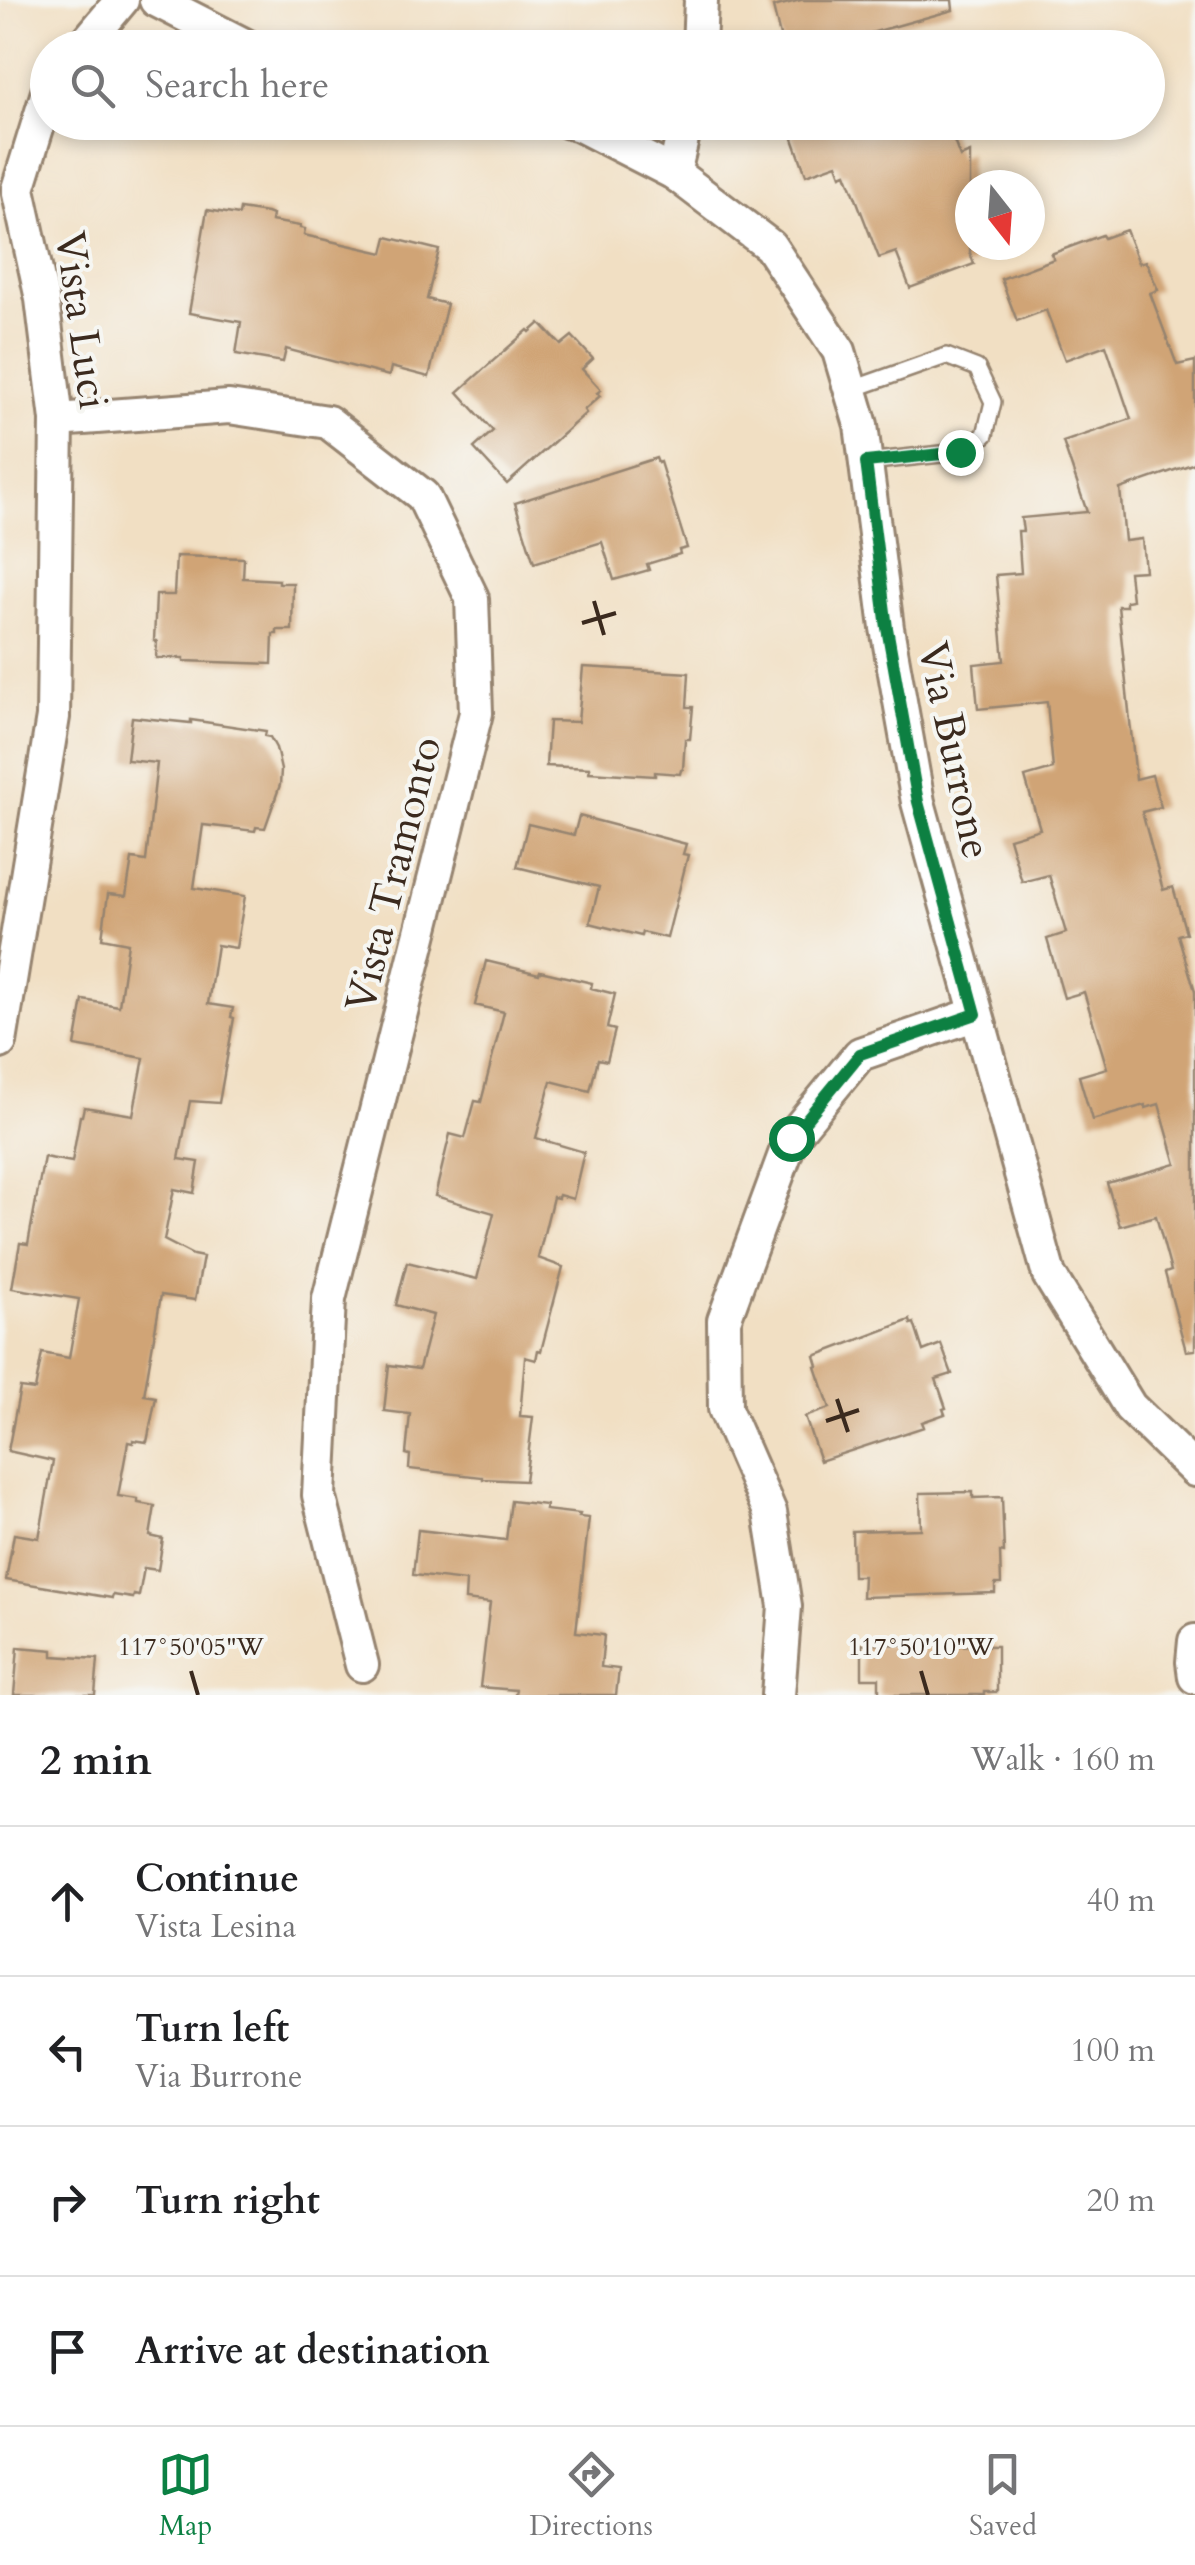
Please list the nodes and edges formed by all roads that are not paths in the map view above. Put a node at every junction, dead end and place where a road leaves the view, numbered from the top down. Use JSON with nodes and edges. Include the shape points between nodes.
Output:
{"nodes":[{"id":1,"x":122,"y":0,"type":"edge"},
{"id":2,"x":156,"y":0,"type":"edge"},
{"id":3,"x":700,"y":0,"type":"edge"},
{"id":4,"x":97,"y":30,"type":"edge"},
{"id":5,"x":215,"y":30,"type":"edge"},
{"id":6,"x":699,"y":30,"type":"edge"},
{"id":7,"x":33,"y":140,"type":"edge"},
{"id":8,"x":609,"y":140,"type":"edge"},
{"id":9,"x":682,"y":140,"type":"edge"},
{"id":10,"x":674,"y":173,"type":"junction"},
{"id":11,"x":850,"y":390,"type":"junction"},
{"id":12,"x":57,"y":420,"type":"junction"},
{"id":13,"x":866,"y":462,"type":"junction"},
{"id":14,"x":976,"y":1014,"type":"junction"},
{"id":15,"x":0,"y":1042,"type":"edge"},
{"id":16,"x":1195,"y":1470,"type":"edge"},
{"id":17,"x":1195,"y":1641,"type":"edge"},
{"id":18,"x":362,"y":1665,"type":"dead end"},
{"id":19,"x":1195,"y":1677,"type":"edge"},
{"id":20,"x":778,"y":1695,"type":"edge"}],
"edges":[{"from":1,"to":4,"type":"street"},
{"from":2,"to":5,"type":"street"},
{"from":3,"to":6,"type":"street"},
{"from":7,"to":12,"type":"street","name":"Vista Luci","via":[[18,190],[42,299]]},
{"from":8,"to":10,"type":"street","name":"Via Burrone"},
{"from":9,"to":10,"type":"street"},
{"from":10,"to":11,"type":"street","name":"Via Burrone","via":[[770,246],[839,352]]},
{"from":11,"to":13,"type":"street","name":"Via Burrone"},
{"from":11,"to":13,"type":"lane","via":[[946,356],[977,368],[993,402],[985,436],[960,452]]},
{"from":12,"to":15,"type":"street","name":"Vista Luci","via":[[53,717]]},
{"from":12,"to":18,"type":"street","name":"Vista Tramonto","via":[[229,407],[328,422],[423,496],[472,598],[476,714],[329,1299],[320,1495]]},
{"from":13,"to":14,"type":"street","name":"Via Burrone","via":[[918,802]]},
{"from":14,"to":16,"type":"street","name":"Via Burrone","via":[[1049,1274],[1130,1407]]},
{"from":14,"to":20,"type":"street","via":[[860,1054],[791,1138],[724,1320],[724,1410],[770,1512],[785,1606]]},
{"from":17,"to":19,"type":"street"}]}
